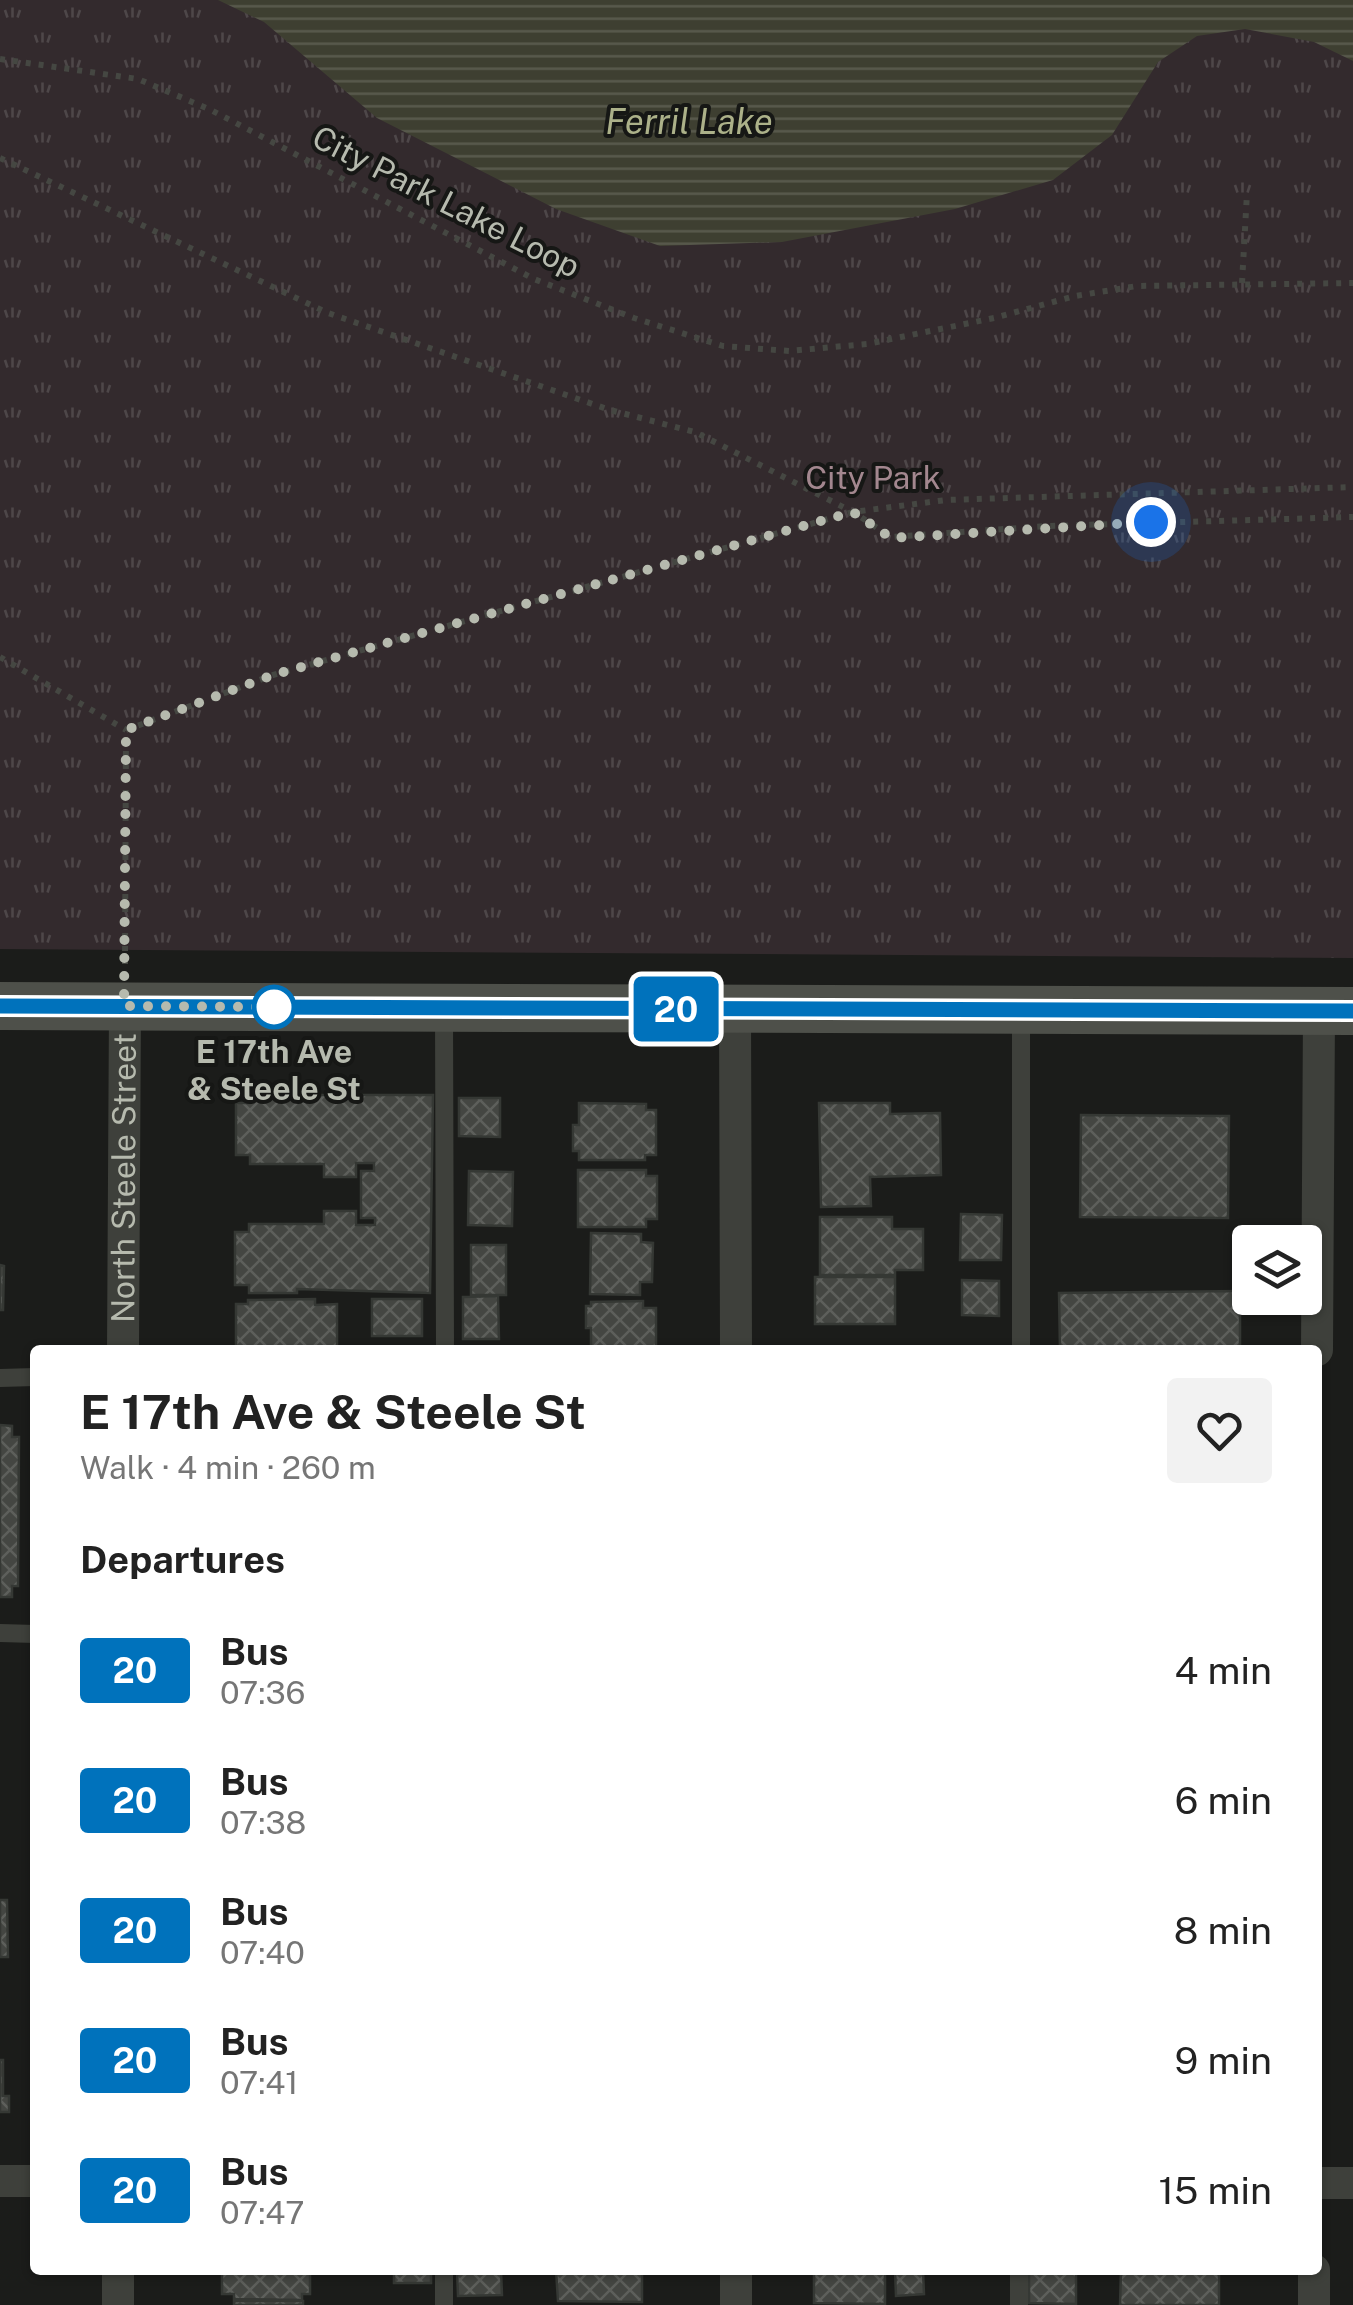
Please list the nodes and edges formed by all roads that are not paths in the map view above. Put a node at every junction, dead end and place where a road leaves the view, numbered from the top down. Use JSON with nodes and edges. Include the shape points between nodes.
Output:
{"nodes":[{"id":1,"x":0,"y":1006,"type":"edge"},
{"id":2,"x":124,"y":1006,"type":"junction"},
{"id":3,"x":444,"y":1008,"type":"junction"},
{"id":4,"x":735,"y":1010,"type":"junction"},
{"id":5,"x":1021,"y":1010,"type":"junction"},
{"id":6,"x":1336,"y":1011,"type":"edge"},
{"id":7,"x":123,"y":1345,"type":"edge"},
{"id":8,"x":445,"y":1345,"type":"edge"},
{"id":9,"x":736,"y":1345,"type":"edge"},
{"id":10,"x":1021,"y":1345,"type":"edge"},
{"id":11,"x":1317,"y":1345,"type":"edge"},
{"id":12,"x":30,"y":1377,"type":"edge"},
{"id":13,"x":0,"y":1378,"type":"edge"},
{"id":14,"x":0,"y":1634,"type":"edge"},
{"id":15,"x":30,"y":1634,"type":"edge"},
{"id":16,"x":0,"y":2180,"type":"edge"},
{"id":17,"x":30,"y":2181,"type":"edge"},
{"id":18,"x":1322,"y":2184,"type":"edge"},
{"id":19,"x":1353,"y":2184,"type":"edge"},
{"id":20,"x":118,"y":2275,"type":"edge"},
{"id":21,"x":444,"y":2275,"type":"edge"},
{"id":22,"x":736,"y":2275,"type":"edge"},
{"id":23,"x":1019,"y":2275,"type":"edge"},
{"id":24,"x":1314,"y":2275,"type":"edge"},
{"id":25,"x":118,"y":2305,"type":"edge"},
{"id":26,"x":444,"y":2305,"type":"edge"},
{"id":27,"x":736,"y":2305,"type":"edge"},
{"id":28,"x":1019,"y":2305,"type":"edge"},
{"id":29,"x":1314,"y":2305,"type":"edge"}],
"edges":[{"from":1,"to":2,"type":"main road"},
{"from":2,"to":3,"type":"main road"},
{"from":2,"to":7,"type":"street","name":"North Steele Street"},
{"from":3,"to":4,"type":"main road"},
{"from":3,"to":8,"type":"lane"},
{"from":4,"to":5,"type":"main road"},
{"from":4,"to":9,"type":"street"},
{"from":5,"to":6,"type":"main road"},
{"from":5,"to":10,"type":"lane"},
{"from":6,"to":11,"type":"street"},
{"from":12,"to":13,"type":"lane"},
{"from":14,"to":15,"type":"lane"},
{"from":16,"to":17,"type":"street"},
{"from":18,"to":19,"type":"street"},
{"from":20,"to":25,"type":"street"},
{"from":21,"to":26,"type":"lane"},
{"from":22,"to":27,"type":"street"},
{"from":23,"to":28,"type":"lane"},
{"from":24,"to":29,"type":"street"}]}
